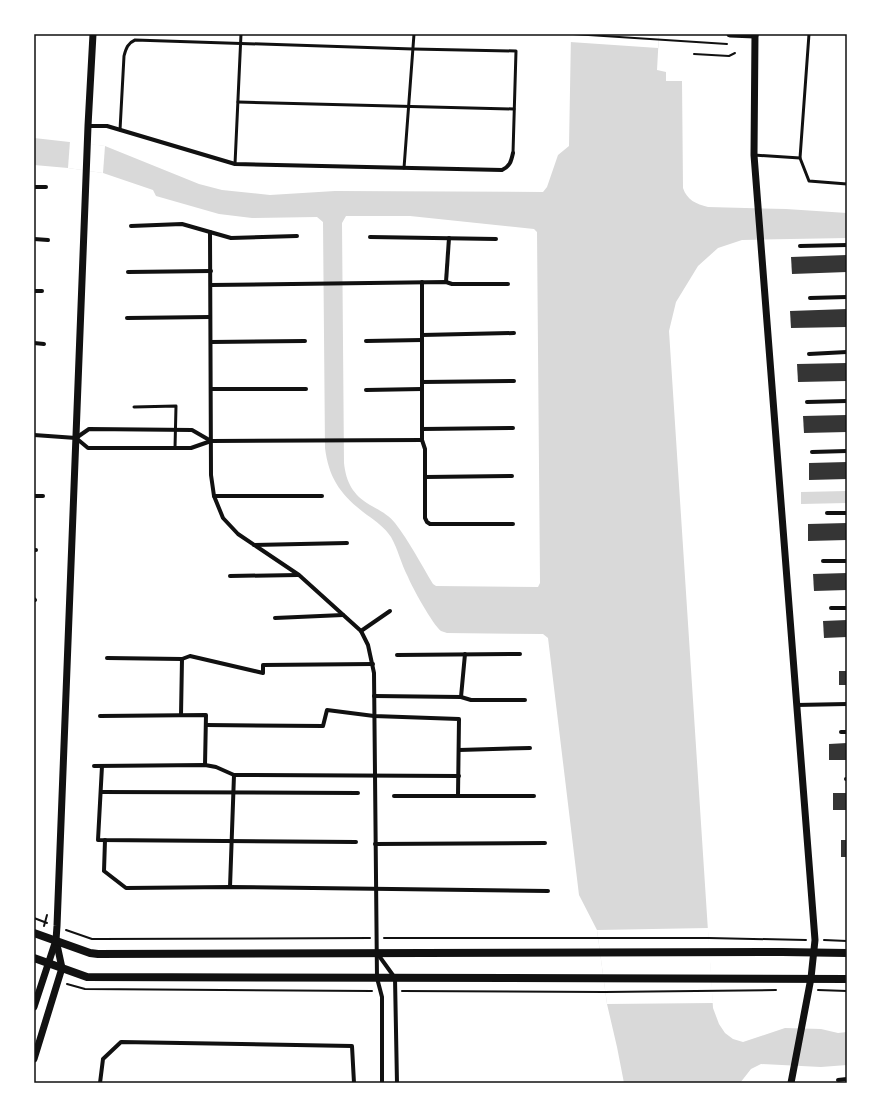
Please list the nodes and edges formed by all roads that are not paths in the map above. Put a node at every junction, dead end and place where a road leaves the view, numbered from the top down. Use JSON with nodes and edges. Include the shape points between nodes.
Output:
{"nodes":[{"id":1,"x":93,"y":34,"type":"edge"},
{"id":2,"x":241,"y":34,"type":"edge"},
{"id":3,"x":414,"y":34,"type":"edge"},
{"id":4,"x":730,"y":34,"type":"edge"},
{"id":5,"x":809,"y":34,"type":"edge"},
{"id":6,"x":755,"y":35,"type":"edge"},
{"id":7,"x":240,"y":44,"type":"junction"},
{"id":8,"x":413,"y":50,"type":"junction"},
{"id":9,"x":238,"y":102,"type":"junction"},
{"id":10,"x":409,"y":106,"type":"junction"},
{"id":11,"x":514,"y":109,"type":"junction"},
{"id":12,"x":88,"y":126,"type":"junction"},
{"id":13,"x":120,"y":130,"type":"junction"},
{"id":14,"x":513,"y":153,"type":"joint"},
{"id":15,"x":754,"y":155,"type":"junction"},
{"id":16,"x":800,"y":158,"type":"junction"},
{"id":17,"x":235,"y":164,"type":"junction"},
{"id":18,"x":404,"y":168,"type":"junction"},
{"id":19,"x":847,"y":184,"type":"edge"},
{"id":20,"x":34,"y":187,"type":"edge"},
{"id":21,"x":46,"y":187,"type":"dead end"},
{"id":22,"x":131,"y":226,"type":"dead end"},
{"id":23,"x":210,"y":232,"type":"junction"},
{"id":24,"x":297,"y":236,"type":"dead end"},
{"id":25,"x":370,"y":237,"type":"dead end"},
{"id":26,"x":449,"y":238,"type":"junction"},
{"id":27,"x":34,"y":239,"type":"edge"},
{"id":28,"x":496,"y":239,"type":"dead end"},
{"id":29,"x":48,"y":240,"type":"dead end"},
{"id":30,"x":847,"y":245,"type":"edge"},
{"id":31,"x":800,"y":246,"type":"dead end"},
{"id":32,"x":210,"y":271,"type":"junction"},
{"id":33,"x":128,"y":272,"type":"dead end"},
{"id":34,"x":422,"y":282,"type":"junction"},
{"id":35,"x":446,"y":282,"type":"junction"},
{"id":36,"x":210,"y":284,"type":"junction"},
{"id":37,"x":508,"y":284,"type":"dead end"},
{"id":38,"x":34,"y":291,"type":"edge"},
{"id":39,"x":42,"y":292,"type":"dead end"},
{"id":40,"x":847,"y":297,"type":"edge"},
{"id":41,"x":810,"y":298,"type":"dead end"},
{"id":42,"x":210,"y":317,"type":"junction"},
{"id":43,"x":127,"y":318,"type":"dead end"},
{"id":44,"x":514,"y":333,"type":"dead end"},
{"id":45,"x":422,"y":335,"type":"junction"},
{"id":46,"x":422,"y":340,"type":"junction"},
{"id":47,"x":305,"y":341,"type":"dead end"},
{"id":48,"x":210,"y":342,"type":"junction"},
{"id":49,"x":366,"y":342,"type":"dead end"},
{"id":50,"x":34,"y":343,"type":"edge"},
{"id":51,"x":44,"y":344,"type":"dead end"},
{"id":52,"x":847,"y":352,"type":"edge"},
{"id":53,"x":809,"y":354,"type":"dead end"},
{"id":54,"x":514,"y":381,"type":"dead end"},
{"id":55,"x":422,"y":382,"type":"junction"},
{"id":56,"x":211,"y":389,"type":"junction"},
{"id":57,"x":306,"y":389,"type":"dead end"},
{"id":58,"x":422,"y":389,"type":"junction"},
{"id":59,"x":366,"y":390,"type":"dead end"},
{"id":60,"x":847,"y":401,"type":"edge"},
{"id":61,"x":807,"y":402,"type":"dead end"},
{"id":62,"x":134,"y":407,"type":"dead end"},
{"id":63,"x":513,"y":428,"type":"dead end"},
{"id":64,"x":422,"y":429,"type":"junction"},
{"id":65,"x":176,"y":430,"type":"junction"},
{"id":66,"x":34,"y":435,"type":"edge"},
{"id":67,"x":76,"y":438,"type":"junction"},
{"id":68,"x":422,"y":440,"type":"junction"},
{"id":69,"x":211,"y":441,"type":"junction"},
{"id":70,"x":175,"y":448,"type":"junction"},
{"id":71,"x":847,"y":451,"type":"edge"},
{"id":72,"x":812,"y":452,"type":"dead end"},
{"id":73,"x":512,"y":476,"type":"dead end"},
{"id":74,"x":425,"y":477,"type":"junction"},
{"id":75,"x":34,"y":496,"type":"edge"},
{"id":76,"x":43,"y":496,"type":"dead end"},
{"id":77,"x":214,"y":496,"type":"junction"},
{"id":78,"x":322,"y":496,"type":"dead end"},
{"id":79,"x":847,"y":512,"type":"edge"},
{"id":80,"x":827,"y":513,"type":"dead end"},
{"id":81,"x":513,"y":524,"type":"dead end"},
{"id":82,"x":347,"y":543,"type":"dead end"},
{"id":83,"x":254,"y":545,"type":"junction"},
{"id":84,"x":847,"y":561,"type":"edge"},
{"id":85,"x":823,"y":562,"type":"dead end"},
{"id":86,"x":299,"y":575,"type":"junction"},
{"id":87,"x":230,"y":576,"type":"dead end"},
{"id":88,"x":831,"y":608,"type":"dead end"},
{"id":89,"x":847,"y":608,"type":"edge"},
{"id":90,"x":390,"y":611,"type":"dead end"},
{"id":91,"x":343,"y":616,"type":"junction"},
{"id":92,"x":275,"y":618,"type":"dead end"},
{"id":93,"x":361,"y":631,"type":"junction"},
{"id":94,"x":465,"y":654,"type":"junction"},
{"id":95,"x":520,"y":654,"type":"dead end"},
{"id":96,"x":397,"y":655,"type":"dead end"},
{"id":97,"x":107,"y":658,"type":"dead end"},
{"id":98,"x":182,"y":659,"type":"junction"},
{"id":99,"x":373,"y":664,"type":"junction"},
{"id":100,"x":374,"y":696,"type":"junction"},
{"id":101,"x":461,"y":697,"type":"junction"},
{"id":102,"x":525,"y":700,"type":"dead end"},
{"id":103,"x":847,"y":704,"type":"edge"},
{"id":104,"x":796,"y":705,"type":"junction"},
{"id":105,"x":181,"y":715,"type":"junction"},
{"id":106,"x":100,"y":716,"type":"dead end"},
{"id":107,"x":374,"y":716,"type":"junction"},
{"id":108,"x":206,"y":725,"type":"junction"},
{"id":109,"x":841,"y":732,"type":"dead end"},
{"id":110,"x":847,"y":732,"type":"edge"},
{"id":111,"x":530,"y":748,"type":"dead end"},
{"id":112,"x":459,"y":750,"type":"junction"},
{"id":113,"x":205,"y":765,"type":"junction"},
{"id":114,"x":94,"y":766,"type":"dead end"},
{"id":115,"x":102,"y":766,"type":"junction"},
{"id":116,"x":234,"y":775,"type":"junction"},
{"id":117,"x":375,"y":776,"type":"junction"},
{"id":118,"x":458,"y":776,"type":"junction"},
{"id":119,"x":100,"y":792,"type":"junction"},
{"id":120,"x":233,"y":793,"type":"junction"},
{"id":121,"x":358,"y":793,"type":"dead end"},
{"id":122,"x":394,"y":796,"type":"dead end"},
{"id":123,"x":458,"y":796,"type":"junction"},
{"id":124,"x":534,"y":796,"type":"dead end"},
{"id":125,"x":105,"y":840,"type":"junction"},
{"id":126,"x":232,"y":840,"type":"junction"},
{"id":127,"x":356,"y":842,"type":"dead end"},
{"id":128,"x":545,"y":843,"type":"dead end"},
{"id":129,"x":375,"y":844,"type":"junction"},
{"id":130,"x":230,"y":887,"type":"junction"},
{"id":131,"x":376,"y":889,"type":"junction"},
{"id":132,"x":548,"y":891,"type":"dead end"},
{"id":133,"x":34,"y":932,"type":"edge"},
{"id":134,"x":56,"y":940,"type":"junction"},
{"id":135,"x":376,"y":952,"type":"junction"},
{"id":136,"x":814,"y":952,"type":"junction"},
{"id":137,"x":847,"y":953,"type":"edge"},
{"id":138,"x":34,"y":958,"type":"edge"},
{"id":139,"x":48,"y":963,"type":"junction"},
{"id":140,"x":62,"y":968,"type":"junction"},
{"id":141,"x":377,"y":978,"type":"junction"},
{"id":142,"x":395,"y":978,"type":"junction"},
{"id":143,"x":812,"y":978,"type":"junction"},
{"id":144,"x":847,"y":978,"type":"edge"},
{"id":145,"x":34,"y":1007,"type":"edge"},
{"id":146,"x":34,"y":1059,"type":"edge"},
{"id":147,"x":847,"y":1079,"type":"edge"},
{"id":148,"x":838,"y":1080,"type":"dead end"},
{"id":149,"x":100,"y":1083,"type":"edge"},
{"id":150,"x":354,"y":1083,"type":"edge"},
{"id":151,"x":382,"y":1083,"type":"edge"},
{"id":152,"x":397,"y":1083,"type":"edge"},
{"id":153,"x":792,"y":1083,"type":"edge"}],
"edges":[{"from":1,"to":12,"type":"street"},
{"from":2,"to":7,"type":"lane"},
{"from":3,"to":8,"type":"lane"},
{"from":4,"to":6,"type":"street"},
{"from":5,"to":16,"type":"lane"},
{"from":6,"to":15,"type":"street"},
{"from":7,"to":8,"type":"lane"},
{"from":7,"to":9,"type":"lane"},
{"from":7,"to":13,"type":"lane","via":[[135,40],[130,42],[124,56]]},
{"from":8,"to":10,"type":"lane"},
{"from":8,"to":11,"type":"lane","via":[[516,51]]},
{"from":9,"to":10,"type":"lane"},
{"from":9,"to":17,"type":"lane"},
{"from":10,"to":11,"type":"lane"},
{"from":10,"to":18,"type":"lane"},
{"from":11,"to":14,"type":"lane"},
{"from":12,"to":13,"type":"street","via":[[107,126]]},
{"from":12,"to":67,"type":"street"},
{"from":13,"to":17,"type":"street"},
{"from":14,"to":18,"type":"street","via":[[508,168],[502,170]]},
{"from":15,"to":16,"type":"lane"},
{"from":15,"to":104,"type":"street"},
{"from":16,"to":19,"type":"lane","via":[[809,181]]},
{"from":17,"to":18,"type":"street"},
{"from":20,"to":21,"type":"street"},
{"from":22,"to":23,"type":"street","via":[[182,224]]},
{"from":23,"to":24,"type":"street","via":[[231,238]]},
{"from":23,"to":32,"type":"street"},
{"from":25,"to":26,"type":"street"},
{"from":26,"to":28,"type":"street"},
{"from":26,"to":35,"type":"street"},
{"from":27,"to":29,"type":"street"},
{"from":30,"to":31,"type":"street"},
{"from":32,"to":33,"type":"street"},
{"from":32,"to":36,"type":"street"},
{"from":34,"to":35,"type":"street"},
{"from":34,"to":36,"type":"street"},
{"from":34,"to":45,"type":"street"},
{"from":35,"to":37,"type":"street"},
{"from":36,"to":42,"type":"street"},
{"from":38,"to":39,"type":"street"},
{"from":40,"to":41,"type":"street"},
{"from":42,"to":43,"type":"street"},
{"from":42,"to":48,"type":"street"},
{"from":44,"to":45,"type":"street"},
{"from":45,"to":46,"type":"street"},
{"from":46,"to":49,"type":"street"},
{"from":46,"to":55,"type":"street"},
{"from":47,"to":48,"type":"street"},
{"from":48,"to":56,"type":"street"},
{"from":50,"to":51,"type":"street"},
{"from":52,"to":53,"type":"street"},
{"from":54,"to":55,"type":"street"},
{"from":55,"to":58,"type":"street"},
{"from":56,"to":57,"type":"street"},
{"from":56,"to":69,"type":"street"},
{"from":58,"to":59,"type":"street"},
{"from":58,"to":64,"type":"street"},
{"from":60,"to":61,"type":"street"},
{"from":62,"to":65,"type":"lane","via":[[176,406]]},
{"from":63,"to":64,"type":"street"},
{"from":64,"to":68,"type":"street"},
{"from":65,"to":67,"type":"street","via":[[89,429]]},
{"from":65,"to":69,"type":"street","via":[[192,430]]},
{"from":65,"to":70,"type":"lane"},
{"from":66,"to":67,"type":"street"},
{"from":67,"to":70,"type":"street","via":[[88,448]]},
{"from":67,"to":134,"type":"street"},
{"from":68,"to":69,"type":"street"},
{"from":68,"to":74,"type":"street","via":[[425,449]]},
{"from":69,"to":70,"type":"street","via":[[191,448]]},
{"from":69,"to":77,"type":"street"},
{"from":71,"to":72,"type":"street"},
{"from":73,"to":74,"type":"street"},
{"from":74,"to":81,"type":"street","via":[[425,518],[430,524]]},
{"from":75,"to":76,"type":"street"},
{"from":77,"to":78,"type":"street"},
{"from":77,"to":83,"type":"street","via":[[223,518],[238,534]]},
{"from":79,"to":80,"type":"street"},
{"from":82,"to":83,"type":"street"},
{"from":83,"to":86,"type":"street"},
{"from":84,"to":85,"type":"street"},
{"from":86,"to":87,"type":"street"},
{"from":86,"to":91,"type":"street"},
{"from":88,"to":89,"type":"street"},
{"from":90,"to":93,"type":"street"},
{"from":91,"to":92,"type":"street"},
{"from":91,"to":93,"type":"street"},
{"from":93,"to":99,"type":"street"},
{"from":94,"to":95,"type":"street"},
{"from":94,"to":96,"type":"street"},
{"from":94,"to":101,"type":"street"},
{"from":97,"to":98,"type":"street"},
{"from":98,"to":99,"type":"street","via":[[190,656],[263,673],[263,665]]},
{"from":98,"to":105,"type":"street"},
{"from":99,"to":100,"type":"street"},
{"from":100,"to":101,"type":"street"},
{"from":100,"to":107,"type":"street"},
{"from":101,"to":102,"type":"street","via":[[470,700]]},
{"from":103,"to":104,"type":"street"},
{"from":104,"to":136,"type":"street"},
{"from":105,"to":106,"type":"street"},
{"from":105,"to":108,"type":"street","via":[[206,715]]},
{"from":107,"to":108,"type":"street","via":[[327,710],[323,726]]},
{"from":107,"to":112,"type":"street","via":[[459,719]]},
{"from":107,"to":117,"type":"street"},
{"from":108,"to":113,"type":"street"},
{"from":109,"to":110,"type":"street"},
{"from":111,"to":112,"type":"street"},
{"from":112,"to":118,"type":"street"},
{"from":113,"to":115,"type":"street"},
{"from":113,"to":116,"type":"street"},
{"from":114,"to":115,"type":"street"},
{"from":115,"to":119,"type":"street"},
{"from":116,"to":117,"type":"street"},
{"from":116,"to":120,"type":"street"},
{"from":117,"to":118,"type":"street"},
{"from":117,"to":129,"type":"street"},
{"from":118,"to":123,"type":"street"},
{"from":119,"to":120,"type":"street"},
{"from":119,"to":125,"type":"street","via":[[98,840]]},
{"from":120,"to":121,"type":"street"},
{"from":120,"to":126,"type":"street"},
{"from":122,"to":123,"type":"street"},
{"from":123,"to":124,"type":"street"},
{"from":125,"to":126,"type":"street"},
{"from":125,"to":130,"type":"street","via":[[104,871],[126,888]]},
{"from":126,"to":127,"type":"street"},
{"from":126,"to":130,"type":"street"},
{"from":128,"to":129,"type":"street"},
{"from":129,"to":131,"type":"street"},
{"from":130,"to":131,"type":"street"},
{"from":131,"to":132,"type":"street"},
{"from":131,"to":135,"type":"street"},
{"from":133,"to":134,"type":"main road"},
{"from":134,"to":135,"type":"main road","via":[[98,954]]},
{"from":134,"to":139,"type":"street"},
{"from":134,"to":140,"type":"street"},
{"from":135,"to":136,"type":"main road"},
{"from":135,"to":141,"type":"street"},
{"from":135,"to":142,"type":"street"},
{"from":136,"to":137,"type":"main road"},
{"from":136,"to":143,"type":"street"},
{"from":138,"to":139,"type":"main road"},
{"from":139,"to":140,"type":"main road"},
{"from":139,"to":145,"type":"street"},
{"from":140,"to":141,"type":"main road","via":[[87,977]]},
{"from":140,"to":146,"type":"street"},
{"from":141,"to":142,"type":"main road"},
{"from":141,"to":151,"type":"street","via":[[382,997]]},
{"from":142,"to":143,"type":"main road"},
{"from":142,"to":152,"type":"street"},
{"from":143,"to":144,"type":"main road"},
{"from":143,"to":153,"type":"street"},
{"from":147,"to":148,"type":"street"},
{"from":149,"to":150,"type":"street","via":[[103,1059],[121,1042],[352,1046]]}]}
